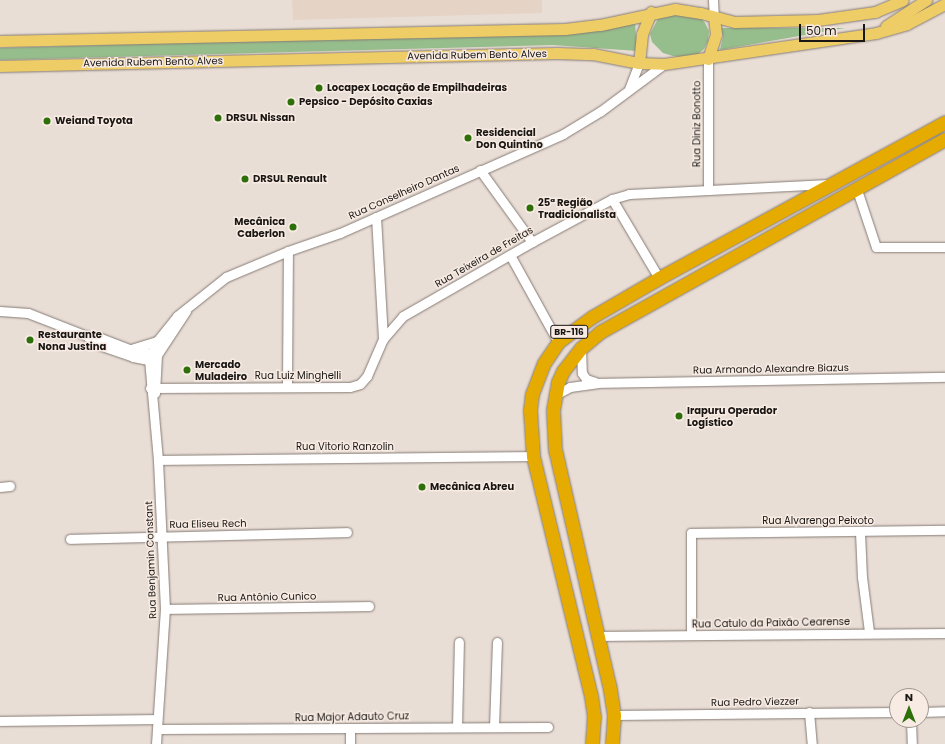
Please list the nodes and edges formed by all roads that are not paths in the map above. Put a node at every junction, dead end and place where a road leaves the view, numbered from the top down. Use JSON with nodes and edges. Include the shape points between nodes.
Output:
{"nodes":[{"id":1,"x":712,"y":0,"type":"edge"},
{"id":2,"x":903,"y":0,"type":"edge"},
{"id":3,"x":926,"y":0,"type":"edge"},
{"id":4,"x":945,"y":4,"type":"edge"},
{"id":5,"x":651,"y":12,"type":"junction"},
{"id":6,"x":714,"y":17,"type":"junction"},
{"id":7,"x":876,"y":33,"type":"junction"},
{"id":8,"x":0,"y":41,"type":"edge"},
{"id":9,"x":708,"y":59,"type":"junction"},
{"id":10,"x":664,"y":64,"type":"junction"},
{"id":11,"x":0,"y":66,"type":"edge"},
{"id":12,"x":634,"y":66,"type":"junction"},
{"id":13,"x":629,"y":89,"type":"junction"},
{"id":14,"x":945,"y":122,"type":"edge"},
{"id":15,"x":945,"y":140,"type":"edge"},
{"id":16,"x":480,"y":170,"type":"junction"},
{"id":17,"x":831,"y":184,"type":"junction"},
{"id":18,"x":708,"y":190,"type":"junction"},
{"id":19,"x":857,"y":190,"type":"junction"},
{"id":20,"x":612,"y":199,"type":"junction"},
{"id":21,"x":376,"y":217,"type":"junction"},
{"id":22,"x":532,"y":242,"type":"junction"},
{"id":23,"x":945,"y":246,"type":"edge"},
{"id":24,"x":288,"y":251,"type":"junction"},
{"id":25,"x":510,"y":255,"type":"junction"},
{"id":26,"x":659,"y":278,"type":"junction"},
{"id":27,"x":0,"y":311,"type":"edge"},
{"id":28,"x":186,"y":311,"type":"junction"},
{"id":29,"x":383,"y":339,"type":"junction"},
{"id":30,"x":157,"y":341,"type":"junction"},
{"id":31,"x":558,"y":342,"type":"junction"},
{"id":32,"x":581,"y":348,"type":"junction"},
{"id":33,"x":131,"y":353,"type":"junction"},
{"id":34,"x":153,"y":357,"type":"junction"},
{"id":35,"x":150,"y":374,"type":"junction"},
{"id":36,"x":945,"y":377,"type":"edge"},
{"id":37,"x":597,"y":382,"type":"junction"},
{"id":38,"x":287,"y":386,"type":"junction"},
{"id":39,"x":154,"y":387,"type":"junction"},
{"id":40,"x":350,"y":387,"type":"joint"},
{"id":41,"x":555,"y":395,"type":"junction"},
{"id":42,"x":533,"y":456,"type":"junction"},
{"id":43,"x":158,"y":460,"type":"junction"},
{"id":44,"x":0,"y":486,"type":"edge"},
{"id":45,"x":10,"y":486,"type":"dead end"},
{"id":46,"x":945,"y":530,"type":"edge"},
{"id":47,"x":347,"y":532,"type":"dead end"},
{"id":48,"x":860,"y":532,"type":"junction"},
{"id":49,"x":162,"y":536,"type":"junction"},
{"id":50,"x":70,"y":539,"type":"dead end"},
{"id":51,"x":368,"y":606,"type":"dead end"},
{"id":52,"x":165,"y":609,"type":"junction"},
{"id":53,"x":869,"y":632,"type":"junction"},
{"id":54,"x":945,"y":633,"type":"edge"},
{"id":55,"x":691,"y":635,"type":"junction"},
{"id":56,"x":598,"y":636,"type":"junction"},
{"id":57,"x":459,"y":642,"type":"dead end"},
{"id":58,"x":497,"y":642,"type":"dead end"},
{"id":59,"x":945,"y":711,"type":"edge"},
{"id":60,"x":809,"y":712,"type":"junction"},
{"id":61,"x":889,"y":712,"type":"edge"},
{"id":62,"x":929,"y":712,"type":"edge"},
{"id":63,"x":614,"y":714,"type":"junction"},
{"id":64,"x":157,"y":719,"type":"junction"},
{"id":65,"x":0,"y":721,"type":"edge"},
{"id":66,"x":457,"y":727,"type":"junction"},
{"id":67,"x":494,"y":727,"type":"junction"},
{"id":68,"x":548,"y":727,"type":"dead end"},
{"id":69,"x":350,"y":728,"type":"junction"},
{"id":70,"x":911,"y":728,"type":"edge"},
{"id":71,"x":157,"y":729,"type":"junction"},
{"id":72,"x":156,"y":744,"type":"edge"},
{"id":73,"x":350,"y":744,"type":"edge"},
{"id":74,"x":592,"y":744,"type":"edge"},
{"id":75,"x":612,"y":744,"type":"edge"},
{"id":76,"x":617,"y":744,"type":"edge"},
{"id":77,"x":812,"y":744,"type":"edge"},
{"id":78,"x":912,"y":744,"type":"edge"}],
"edges":[{"from":1,"to":6,"type":"street"},
{"from":2,"to":6,"type":"main road","via":[[875,12],[844,18],[735,22]]},
{"from":3,"to":7,"type":"main road"},
{"from":4,"to":7,"type":"main road","name":"Avenida Rubem Bento Alves","via":[[907,24]]},
{"from":5,"to":6,"type":"main road","via":[[688,10]]},
{"from":5,"to":8,"type":"main road","via":[[600,25],[565,29]]},
{"from":5,"to":12,"type":"main road"},
{"from":6,"to":9,"type":"main road","via":[[716,34]]},
{"from":7,"to":9,"type":"main road","name":"Avenida Rubem Bento Alves","via":[[761,48]]},
{"from":9,"to":10,"type":"main road","name":"Avenida Rubem Bento Alves"},
{"from":9,"to":18,"type":"street","name":"Rua Diniz Bonotto"},
{"from":10,"to":12,"type":"main road","name":"Avenida Rubem Bento Alves"},
{"from":10,"to":13,"type":"street","name":"Rua Conselheiro Dantas"},
{"from":11,"to":12,"type":"main road","name":"Avenida Rubem Bento Alves","via":[[557,53],[593,54]]},
{"from":12,"to":13,"type":"street"},
{"from":13,"to":16,"type":"street","name":"Rua Conselheiro Dantas","via":[[602,111],[562,134]]},
{"from":14,"to":17,"type":"highway","number":"BR-116"},
{"from":15,"to":19,"type":"highway","number":"BR-116"},
{"from":16,"to":21,"type":"street","name":"Rua Conselheiro Dantas"},
{"from":16,"to":22,"type":"street"},
{"from":17,"to":18,"type":"street","name":"Rua Teixeira de Freitas"},
{"from":17,"to":26,"type":"highway","number":"BR-116"},
{"from":18,"to":20,"type":"street","name":"Rua Teixeira de Freitas","via":[[629,194]]},
{"from":19,"to":23,"type":"street","via":[[876,247]]},
{"from":19,"to":32,"type":"highway","number":"BR-116","via":[[631,313],[600,332]]},
{"from":20,"to":22,"type":"street","name":"Rua Teixeira de Freitas"},
{"from":20,"to":26,"type":"street"},
{"from":21,"to":24,"type":"street","name":"Rua Conselheiro Dantas"},
{"from":21,"to":29,"type":"street"},
{"from":22,"to":25,"type":"street","name":"Rua Teixeira de Freitas"},
{"from":24,"to":28,"type":"street","name":"Rua Conselheiro Dantas","via":[[226,278]]},
{"from":24,"to":38,"type":"street"},
{"from":25,"to":29,"type":"street","name":"Rua Teixeira de Freitas","via":[[403,316]]},
{"from":25,"to":31,"type":"street"},
{"from":26,"to":31,"type":"highway","number":"BR-116","via":[[592,317]]},
{"from":27,"to":33,"type":"street","via":[[28,313],[87,336],[96,344]]},
{"from":28,"to":30,"type":"street","name":"Rua Conselheiro Dantas","via":[[177,316]]},
{"from":28,"to":34,"type":"street","name":"Rua Conselheiro Dantas"},
{"from":29,"to":40,"type":"street","name":"Rua Teixeira de Freitas","via":[[367,376],[360,384]]},
{"from":30,"to":33,"type":"street"},
{"from":30,"to":34,"type":"street","name":"Rua Conselheiro Dantas"},
{"from":31,"to":42,"type":"highway","number":"BR-116","via":[[544,363],[532,394],[530,417]]},
{"from":32,"to":37,"type":"street","via":[[582,373],[586,379]]},
{"from":32,"to":41,"type":"highway","number":"BR-116","via":[[563,371]]},
{"from":33,"to":34,"type":"street"},
{"from":33,"to":35,"type":"street"},
{"from":34,"to":35,"type":"street","name":"Rua Benjamin Constant"},
{"from":34,"to":39,"type":"street","name":"Rua Benjamin Constant"},
{"from":35,"to":39,"type":"street","name":"Rua Benjamin Constant"},
{"from":36,"to":37,"type":"street","name":"Rua Armando Alexandre Biazus"},
{"from":37,"to":41,"type":"street","name":"Rua Armando Alexandre Biazus","via":[[570,387]]},
{"from":38,"to":39,"type":"street","name":"Rua Luiz Minghelli"},
{"from":38,"to":40,"type":"street","name":"Rua Luiz Minghelli"},
{"from":39,"to":43,"type":"street","name":"Rua Benjamin Constant"},
{"from":41,"to":56,"type":"highway","number":"BR-116","via":[[555,450]]},
{"from":42,"to":43,"type":"street","name":"Rua Vitorio Ranzolin"},
{"from":42,"to":74,"type":"highway","number":"BR-116","via":[[590,696],[594,717]]},
{"from":43,"to":49,"type":"street","name":"Rua Benjamin Constant"},
{"from":44,"to":45,"type":"street"},
{"from":46,"to":48,"type":"street","name":"Rua Alvarenga Peixoto"},
{"from":47,"to":49,"type":"street","name":"Rua Eliseu Rech"},
{"from":48,"to":53,"type":"street","via":[[862,577]]},
{"from":48,"to":55,"type":"street","name":"Rua Alvarenga Peixoto","via":[[691,533]]},
{"from":49,"to":50,"type":"street","name":"Rua Eliseu Rech"},
{"from":49,"to":52,"type":"street","name":"Rua Benjamin Constant"},
{"from":51,"to":52,"type":"street","name":"Rua Antônio Cunico"},
{"from":52,"to":64,"type":"street","name":"Rua Benjamin Constant"},
{"from":53,"to":54,"type":"street","name":"Rua Catulo da Paixão Cearense"},
{"from":53,"to":55,"type":"street","name":"Rua Catulo da Paixão Cearense"},
{"from":55,"to":56,"type":"street","name":"Rua Catulo da Paixão Cearense"},
{"from":56,"to":63,"type":"highway","number":"BR-116"},
{"from":57,"to":66,"type":"street"},
{"from":58,"to":67,"type":"street"},
{"from":59,"to":62,"type":"street"},
{"from":60,"to":61,"type":"street","name":"Rua Pedro Viezzer"},
{"from":60,"to":63,"type":"street","name":"Rua Pedro Viezzer"},
{"from":60,"to":77,"type":"street"},
{"from":63,"to":75,"type":"highway","number":"BR-116"},
{"from":63,"to":76,"type":"street"},
{"from":64,"to":65,"type":"street"},
{"from":64,"to":71,"type":"street","name":"Rua Benjamin Constant"},
{"from":66,"to":67,"type":"street","name":"Rua Major Adauto Cruz"},
{"from":66,"to":69,"type":"street","name":"Rua Major Adauto Cruz"},
{"from":67,"to":68,"type":"street","name":"Rua Major Adauto Cruz"},
{"from":69,"to":71,"type":"street","name":"Rua Major Adauto Cruz"},
{"from":69,"to":73,"type":"street"},
{"from":70,"to":78,"type":"street"},
{"from":71,"to":72,"type":"street","name":"Rua Benjamin Constant"}]}
